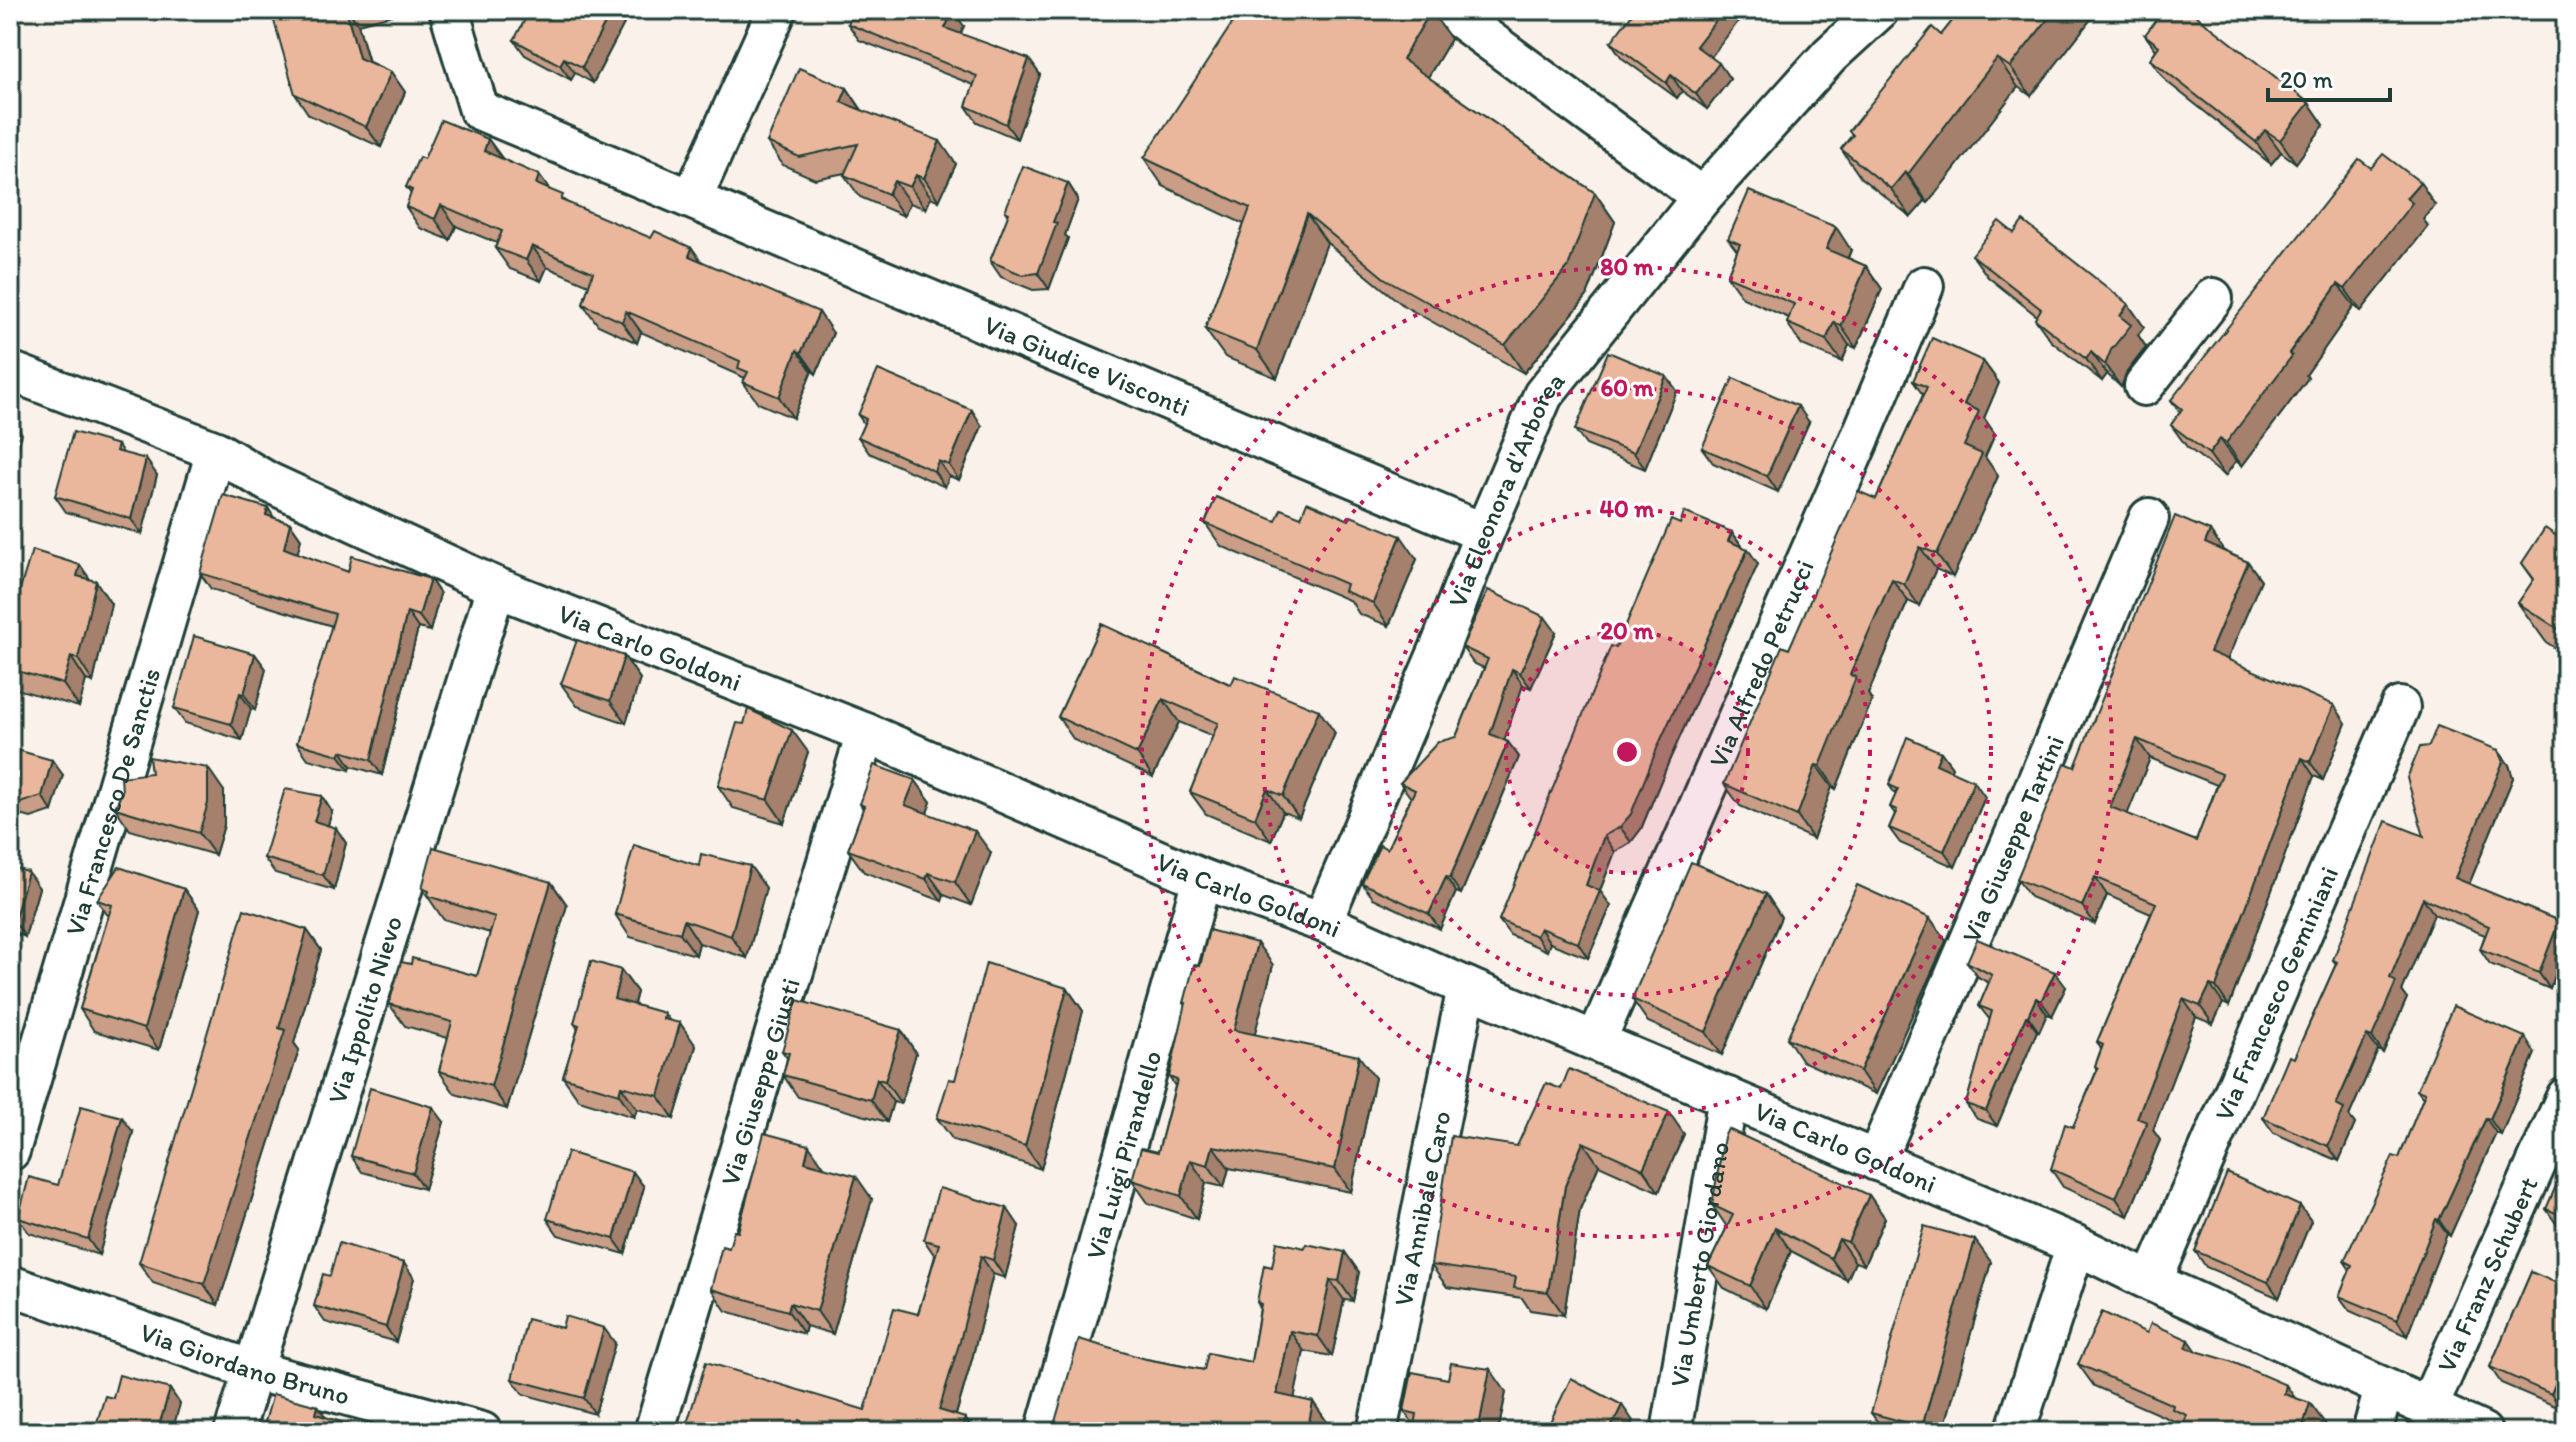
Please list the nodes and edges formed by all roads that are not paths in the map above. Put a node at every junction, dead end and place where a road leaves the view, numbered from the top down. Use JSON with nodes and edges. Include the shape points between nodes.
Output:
{"nodes":[{"id":1,"x":449,"y":10,"type":"edge"},
{"id":2,"x":777,"y":10,"type":"edge"},
{"id":3,"x":1448,"y":10,"type":"edge"},
{"id":4,"x":1879,"y":10,"type":"edge"},
{"id":5,"x":1702,"y":197,"type":"junction"},
{"id":6,"x":692,"y":199,"type":"junction"},
{"id":7,"x":1924,"y":286,"type":"dead end"},
{"id":8,"x":2213,"y":298,"type":"dead end"},
{"id":9,"x":10,"y":371,"type":"edge"},
{"id":10,"x":2144,"y":386,"type":"dead end"},
{"id":11,"x":216,"y":451,"type":"junction"},
{"id":12,"x":2149,"y":518,"type":"dead end"},
{"id":13,"x":1484,"y":533,"type":"junction"},
{"id":14,"x":496,"y":587,"type":"junction"},
{"id":15,"x":2400,"y":707,"type":"dead end"},
{"id":16,"x":866,"y":733,"type":"junction"},
{"id":17,"x":1202,"y":879,"type":"junction"},
{"id":18,"x":1322,"y":922,"type":"junction"},
{"id":19,"x":1467,"y":987,"type":"junction"},
{"id":20,"x":1596,"y":1041,"type":"junction"},
{"id":21,"x":1728,"y":1097,"type":"junction"},
{"id":22,"x":2566,"y":1097,"type":"edge"},
{"id":23,"x":10,"y":1151,"type":"edge"},
{"id":24,"x":1876,"y":1161,"type":"junction"},
{"id":25,"x":2076,"y":1245,"type":"junction"},
{"id":26,"x":2152,"y":1282,"type":"junction"},
{"id":27,"x":10,"y":1285,"type":"edge"},
{"id":28,"x":252,"y":1370,"type":"junction"},
{"id":29,"x":2384,"y":1389,"type":"junction"},
{"id":30,"x":2428,"y":1408,"type":"junction"},
{"id":31,"x":234,"y":1432,"type":"edge"},
{"id":32,"x":482,"y":1432,"type":"edge"},
{"id":33,"x":654,"y":1432,"type":"edge"},
{"id":34,"x":1045,"y":1432,"type":"edge"},
{"id":35,"x":1377,"y":1432,"type":"edge"},
{"id":36,"x":1671,"y":1432,"type":"edge"},
{"id":37,"x":2015,"y":1432,"type":"edge"},
{"id":38,"x":2372,"y":1432,"type":"edge"},
{"id":39,"x":2482,"y":1432,"type":"edge"}],
"edges":[{"from":1,"to":6,"type":"street","name":"Via Giudice Visconti","via":[[479,110]]},
{"from":2,"to":6,"type":"street"},
{"from":3,"to":5,"type":"street"},
{"from":4,"to":5,"type":"street","name":"Via Eleonora d'Arborea","via":[[1830,55]]},
{"from":5,"to":13,"type":"street","name":"Via Eleonora d'Arborea","via":[[1543,395]]},
{"from":6,"to":13,"type":"street","name":"Via Giudice Visconti"},
{"from":7,"to":20,"type":"street","name":"Via Alfredo Petrucci"},
{"from":8,"to":10,"type":"street"},
{"from":9,"to":11,"type":"street","name":"Via Carlo Goldoni"},
{"from":11,"to":14,"type":"street","name":"Via Carlo Goldoni","via":[[268,482]]},
{"from":11,"to":23,"type":"street","name":"Via Francesco De Sanctis"},
{"from":12,"to":24,"type":"street","name":"Via Giuseppe Tartini"},
{"from":13,"to":18,"type":"street","name":"Via Eleonora d'Arborea"},
{"from":14,"to":16,"type":"street","name":"Via Carlo Goldoni"},
{"from":14,"to":28,"type":"street","name":"Via Ippolito Nievo"},
{"from":15,"to":26,"type":"street","name":"Via Francesco Geminiani"},
{"from":16,"to":17,"type":"street","name":"Via Carlo Goldoni"},
{"from":16,"to":33,"type":"street","name":"Via Giuseppe Giusti"},
{"from":17,"to":18,"type":"street","name":"Via Carlo Goldoni"},
{"from":17,"to":34,"type":"street","name":"Via Luigi Pirandello"},
{"from":18,"to":19,"type":"street","name":"Via Carlo Goldoni"},
{"from":19,"to":20,"type":"street","name":"Via Carlo Goldoni"},
{"from":19,"to":35,"type":"street","name":"Via Annibale Caro"},
{"from":20,"to":21,"type":"street","name":"Via Carlo Goldoni"},
{"from":21,"to":24,"type":"street","name":"Via Carlo Goldoni"},
{"from":21,"to":36,"type":"street","name":"Via Umberto Giordano"},
{"from":22,"to":30,"type":"street","name":"Via Franz Schubert"},
{"from":24,"to":25,"type":"street","name":"Via Carlo Goldoni"},
{"from":25,"to":26,"type":"street","name":"Via Carlo Goldoni"},
{"from":25,"to":37,"type":"street"},
{"from":26,"to":29,"type":"street","name":"Via Carlo Goldoni"},
{"from":27,"to":28,"type":"street","name":"Via Giordano Bruno"},
{"from":28,"to":31,"type":"street","name":"Via Ippolito Nievo"},
{"from":28,"to":32,"type":"street","name":"Via Giordano Bruno"},
{"from":29,"to":30,"type":"street","name":"Via Carlo Goldoni"},
{"from":29,"to":38,"type":"street"},
{"from":30,"to":39,"type":"street","name":"Via Carlo Goldoni"}]}
